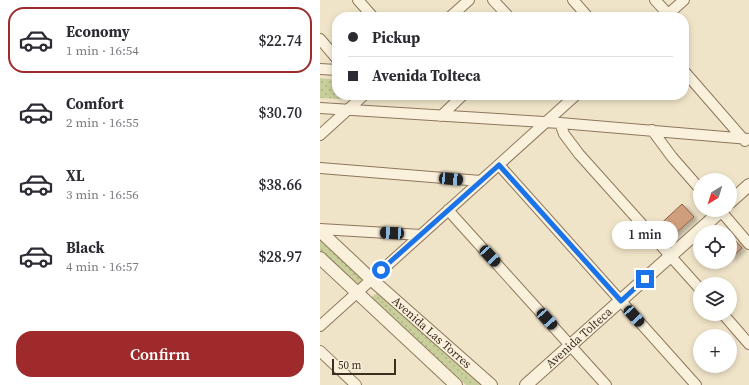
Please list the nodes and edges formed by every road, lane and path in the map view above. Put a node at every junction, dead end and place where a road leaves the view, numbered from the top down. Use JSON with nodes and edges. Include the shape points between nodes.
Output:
{"nodes":[{"id":1,"x":358,"y":0,"type":"edge"},
{"id":2,"x":469,"y":0,"type":"edge"},
{"id":3,"x":493,"y":0,"type":"edge"},
{"id":4,"x":574,"y":0,"type":"edge"},
{"id":5,"x":655,"y":0,"type":"edge"},
{"id":6,"x":684,"y":0,"type":"edge"},
{"id":7,"x":369,"y":12,"type":"edge"},
{"id":8,"x":456,"y":12,"type":"edge"},
{"id":9,"x":504,"y":12,"type":"edge"},
{"id":10,"x":584,"y":12,"type":"edge"},
{"id":11,"x":663,"y":12,"type":"edge"},
{"id":12,"x":670,"y":12,"type":"edge"},
{"id":13,"x":320,"y":39,"type":"edge"},
{"id":14,"x":332,"y":53,"type":"edge"},
{"id":15,"x":320,"y":69,"type":"edge"},
{"id":16,"x":332,"y":70,"type":"edge"},
{"id":17,"x":689,"y":77,"type":"edge"},
{"id":18,"x":358,"y":100,"type":"edge"},
{"id":19,"x":458,"y":100,"type":"edge"},
{"id":20,"x":570,"y":100,"type":"edge"},
{"id":21,"x":320,"y":108,"type":"edge"},
{"id":22,"x":347,"y":110,"type":"junction"},
{"id":23,"x":441,"y":116,"type":"junction"},
{"id":24,"x":546,"y":122,"type":"junction"},
{"id":25,"x":560,"y":123,"type":"junction"},
{"id":26,"x":652,"y":130,"type":"junction"},
{"id":27,"x":320,"y":135,"type":"edge"},
{"id":28,"x":747,"y":141,"type":"edge"},
{"id":29,"x":499,"y":165,"type":"junction"},
{"id":30,"x":320,"y":168,"type":"edge"},
{"id":31,"x":693,"y":181,"type":"edge"},
{"id":32,"x":481,"y":182,"type":"junction"},
{"id":33,"x":749,"y":184,"type":"edge"},
{"id":34,"x":737,"y":195,"type":"edge"},
{"id":35,"x":448,"y":210,"type":"junction"},
{"id":36,"x":713,"y":217,"type":"edge"},
{"id":37,"x":727,"y":217,"type":"edge"},
{"id":38,"x":320,"y":230,"type":"edge"},
{"id":39,"x":421,"y":235,"type":"junction"},
{"id":40,"x":749,"y":244,"type":"edge"},
{"id":41,"x":671,"y":256,"type":"junction"},
{"id":42,"x":320,"y":258,"type":"edge"},
{"id":43,"x":371,"y":279,"type":"junction"},
{"id":44,"x":693,"y":280,"type":"edge"},
{"id":45,"x":356,"y":292,"type":"junction"},
{"id":46,"x":621,"y":301,"type":"junction"},
{"id":47,"x":729,"y":321,"type":"edge"},
{"id":48,"x":320,"y":326,"type":"edge"},
{"id":49,"x":749,"y":344,"type":"edge"},
{"id":50,"x":571,"y":346,"type":"junction"},
{"id":51,"x":320,"y":351,"type":"edge"},
{"id":52,"x":356,"y":385,"type":"edge"},
{"id":53,"x":456,"y":385,"type":"edge"},
{"id":54,"x":491,"y":385,"type":"edge"},
{"id":55,"x":526,"y":385,"type":"edge"},
{"id":56,"x":606,"y":385,"type":"edge"},
{"id":57,"x":696,"y":385,"type":"edge"}],
"edges":[{"from":1,"to":7,"type":"street"},
{"from":2,"to":8,"type":"street"},
{"from":3,"to":9,"type":"street"},
{"from":4,"to":10,"type":"street"},
{"from":5,"to":11,"type":"street"},
{"from":6,"to":12,"type":"street"},
{"from":13,"to":14,"type":"street"},
{"from":15,"to":16,"type":"street"},
{"from":17,"to":28,"type":"street"},
{"from":18,"to":22,"type":"street"},
{"from":19,"to":23,"type":"street"},
{"from":20,"to":24,"type":"street"},
{"from":21,"to":22,"type":"street"},
{"from":22,"to":23,"type":"street"},
{"from":22,"to":27,"type":"street"},
{"from":23,"to":24,"type":"street"},
{"from":24,"to":25,"type":"street"},
{"from":24,"to":29,"type":"street"},
{"from":25,"to":26,"type":"street"},
{"from":25,"to":41,"type":"street","via":[[564,134],[579,154]]},
{"from":26,"to":28,"type":"street"},
{"from":26,"to":31,"type":"street"},
{"from":29,"to":32,"type":"street"},
{"from":29,"to":46,"type":"street"},
{"from":30,"to":32,"type":"street"},
{"from":32,"to":35,"type":"street"},
{"from":33,"to":34,"type":"street"},
{"from":35,"to":39,"type":"street"},
{"from":35,"to":50,"type":"street"},
{"from":36,"to":41,"type":"street","name":"Avenida Tolteca"},
{"from":37,"to":40,"type":"street"},
{"from":38,"to":39,"type":"street"},
{"from":38,"to":43,"type":"street","name":"Avenida Las Torres"},
{"from":39,"to":43,"type":"street"},
{"from":41,"to":44,"type":"street"},
{"from":41,"to":46,"type":"street","name":"Avenida Tolteca"},
{"from":42,"to":45,"type":"street","name":"Avenida Las Torres"},
{"from":43,"to":45,"type":"street"},
{"from":43,"to":54,"type":"street","name":"Avenida Las Torres"},
{"from":45,"to":48,"type":"street"},
{"from":45,"to":53,"type":"street","name":"Avenida Las Torres"},
{"from":46,"to":50,"type":"street","name":"Avenida Tolteca"},
{"from":46,"to":57,"type":"street"},
{"from":47,"to":49,"type":"street"},
{"from":50,"to":55,"type":"street","name":"Avenida Tolteca"},
{"from":50,"to":56,"type":"street"},
{"from":51,"to":52,"type":"street"}]}
